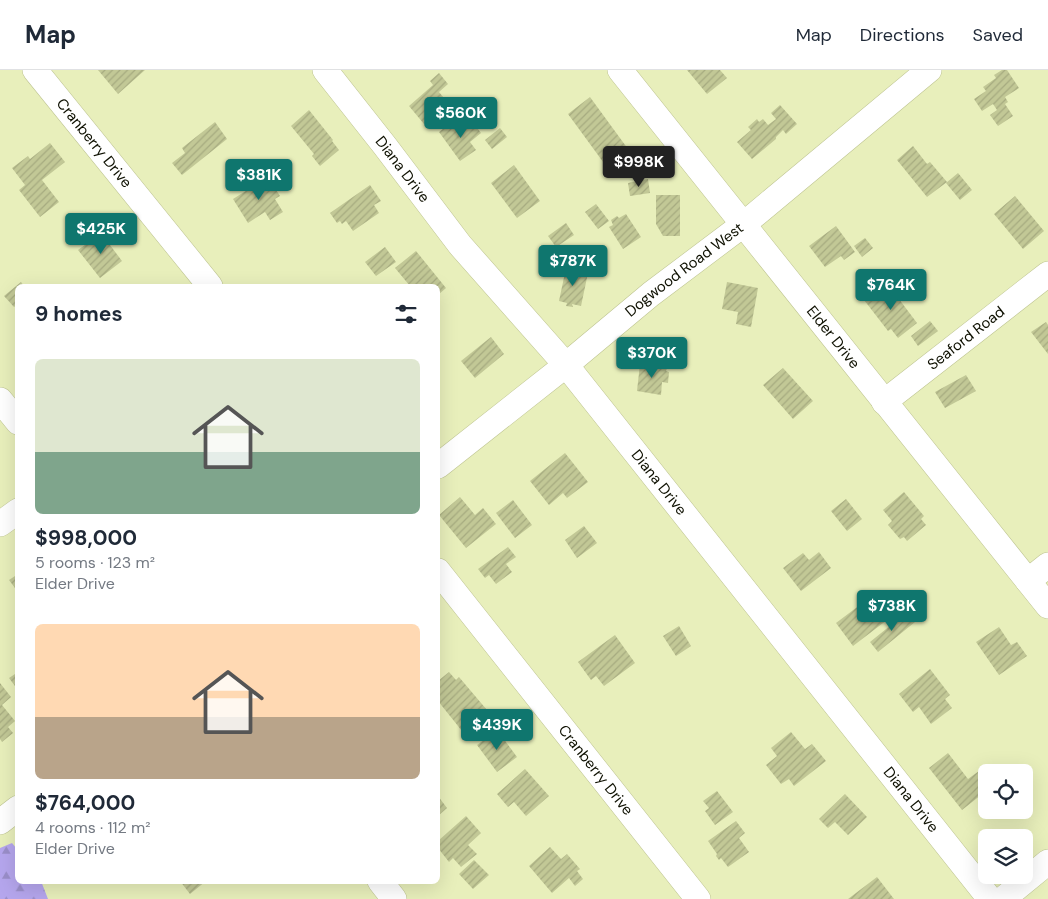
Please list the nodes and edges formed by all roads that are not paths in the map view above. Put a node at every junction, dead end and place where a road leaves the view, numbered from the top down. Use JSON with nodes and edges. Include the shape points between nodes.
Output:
{"nodes":[{"id":1,"x":35,"y":70,"type":"edge"},
{"id":2,"x":325,"y":70,"type":"edge"},
{"id":3,"x":620,"y":70,"type":"edge"},
{"id":4,"x":929,"y":70,"type":"edge"},
{"id":5,"x":744,"y":224,"type":"junction"},
{"id":6,"x":1048,"y":274,"type":"edge"},
{"id":7,"x":208,"y":284,"type":"edge"},
{"id":8,"x":566,"y":365,"type":"junction"},
{"id":9,"x":0,"y":400,"type":"edge"},
{"id":10,"x":884,"y":402,"type":"junction"},
{"id":11,"x":15,"y":418,"type":"edge"},
{"id":12,"x":440,"y":464,"type":"edge"},
{"id":13,"x":15,"y":513,"type":"edge"},
{"id":14,"x":0,"y":524,"type":"edge"},
{"id":15,"x":1048,"y":565,"type":"edge"},
{"id":16,"x":440,"y":575,"type":"edge"},
{"id":17,"x":1028,"y":581,"type":"junction"},
{"id":18,"x":1048,"y":606,"type":"edge"},
{"id":19,"x":15,"y":810,"type":"edge"},
{"id":20,"x":0,"y":822,"type":"edge"},
{"id":21,"x":1048,"y":862,"type":"edge"},
{"id":22,"x":382,"y":884,"type":"edge"},
{"id":23,"x":394,"y":899,"type":"edge"},
{"id":24,"x":698,"y":899,"type":"edge"},
{"id":25,"x":990,"y":899,"type":"edge"},
{"id":26,"x":1003,"y":899,"type":"edge"}],
"edges":[{"from":1,"to":7,"type":"street","name":"Cranberry Drive"},
{"from":2,"to":8,"type":"street","name":"Diana Drive","via":[[460,245]]},
{"from":3,"to":5,"type":"street","name":"Elder Drive"},
{"from":4,"to":5,"type":"street","name":"Dogwood Road West"},
{"from":5,"to":8,"type":"street","name":"Dogwood Road West","via":[[651,294]]},
{"from":5,"to":10,"type":"street","name":"Elder Drive"},
{"from":6,"to":10,"type":"street","name":"Seaford Road"},
{"from":8,"to":12,"type":"street","name":"Dogwood Road West"},
{"from":8,"to":25,"type":"street","name":"Diana Drive"},
{"from":9,"to":11,"type":"street"},
{"from":10,"to":17,"type":"street","name":"Elder Drive"},
{"from":13,"to":14,"type":"street"},
{"from":15,"to":17,"type":"street"},
{"from":16,"to":24,"type":"street","name":"Cranberry Drive"},
{"from":17,"to":18,"type":"street","name":"Elder Drive"},
{"from":19,"to":20,"type":"street"},
{"from":21,"to":26,"type":"street"},
{"from":22,"to":23,"type":"street"}]}
